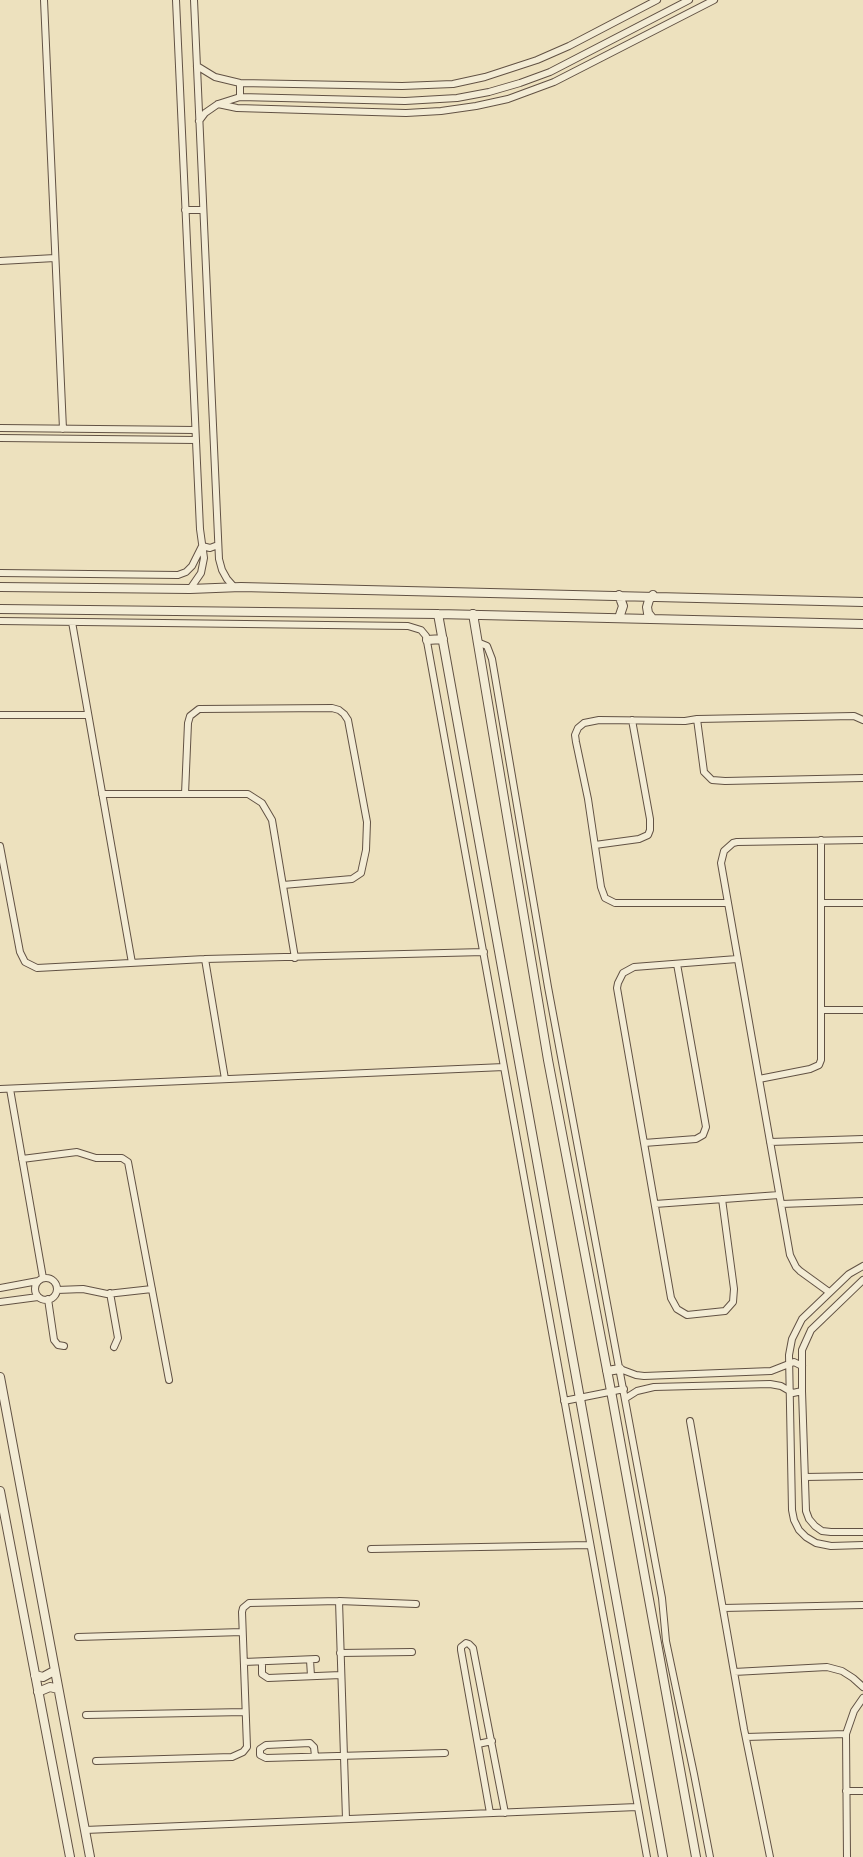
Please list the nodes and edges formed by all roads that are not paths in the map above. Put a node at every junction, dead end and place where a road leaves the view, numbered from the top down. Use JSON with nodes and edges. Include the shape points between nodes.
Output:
{"nodes":[{"id":1,"x":44,"y":0,"type":"edge"},
{"id":2,"x":176,"y":0,"type":"edge"},
{"id":3,"x":194,"y":0,"type":"edge"},
{"id":4,"x":657,"y":0,"type":"edge"},
{"id":5,"x":689,"y":0,"type":"edge"},
{"id":6,"x":714,"y":0,"type":"edge"},
{"id":7,"x":197,"y":66,"type":"junction"},
{"id":8,"x":240,"y":83,"type":"junction"},
{"id":9,"x":240,"y":97,"type":"junction"},
{"id":10,"x":218,"y":104,"type":"junction"},
{"id":11,"x":199,"y":121,"type":"junction"},
{"id":12,"x":185,"y":210,"type":"junction"},
{"id":13,"x":204,"y":210,"type":"junction"},
{"id":14,"x":55,"y":258,"type":"junction"},
{"id":15,"x":0,"y":261,"type":"edge"},
{"id":16,"x":0,"y":428,"type":"edge"},
{"id":17,"x":63,"y":429,"type":"junction"},
{"id":18,"x":195,"y":430,"type":"junction"},
{"id":19,"x":0,"y":438,"type":"edge"},
{"id":20,"x":196,"y":440,"type":"junction"},
{"id":21,"x":202,"y":546,"type":"junction"},
{"id":22,"x":218,"y":546,"type":"junction"},
{"id":23,"x":0,"y":573,"type":"edge"},
{"id":24,"x":0,"y":587,"type":"edge"},
{"id":25,"x":234,"y":587,"type":"junction"},
{"id":26,"x":190,"y":589,"type":"junction"},
{"id":27,"x":619,"y":595,"type":"junction"},
{"id":28,"x":653,"y":595,"type":"junction"},
{"id":29,"x":863,"y":602,"type":"edge"},
{"id":30,"x":0,"y":609,"type":"edge"},
{"id":31,"x":438,"y":614,"type":"junction"},
{"id":32,"x":473,"y":614,"type":"junction"},
{"id":33,"x":619,"y":618,"type":"junction"},
{"id":34,"x":652,"y":618,"type":"junction"},
{"id":35,"x":0,"y":621,"type":"edge"},
{"id":36,"x":72,"y":622,"type":"junction"},
{"id":37,"x":863,"y":624,"type":"edge"},
{"id":38,"x":443,"y":639,"type":"junction"},
{"id":39,"x":427,"y":640,"type":"junction"},
{"id":40,"x":477,"y":642,"type":"junction"},
{"id":41,"x":88,"y":715,"type":"junction"},
{"id":42,"x":0,"y":716,"type":"edge"},
{"id":43,"x":697,"y":719,"type":"junction"},
{"id":44,"x":632,"y":720,"type":"junction"},
{"id":45,"x":863,"y":720,"type":"edge"},
{"id":46,"x":863,"y":778,"type":"edge"},
{"id":47,"x":102,"y":794,"type":"junction"},
{"id":48,"x":185,"y":794,"type":"junction"},
{"id":49,"x":821,"y":840,"type":"junction"},
{"id":50,"x":863,"y":840,"type":"edge"},
{"id":51,"x":595,"y":845,"type":"junction"},
{"id":52,"x":0,"y":846,"type":"edge"},
{"id":53,"x":283,"y":885,"type":"junction"},
{"id":54,"x":727,"y":902,"type":"junction"},
{"id":55,"x":821,"y":902,"type":"junction"},
{"id":56,"x":863,"y":902,"type":"edge"},
{"id":57,"x":484,"y":952,"type":"junction"},
{"id":58,"x":295,"y":958,"type":"junction"},
{"id":59,"x":205,"y":959,"type":"junction"},
{"id":60,"x":737,"y":959,"type":"junction"},
{"id":61,"x":132,"y":963,"type":"junction"},
{"id":62,"x":677,"y":964,"type":"junction"},
{"id":63,"x":822,"y":1010,"type":"junction"},
{"id":64,"x":863,"y":1010,"type":"edge"},
{"id":65,"x":504,"y":1067,"type":"junction"},
{"id":66,"x":225,"y":1079,"type":"junction"},
{"id":67,"x":759,"y":1079,"type":"junction"},
{"id":68,"x":0,"y":1089,"type":"edge"},
{"id":69,"x":10,"y":1089,"type":"junction"},
{"id":70,"x":863,"y":1139,"type":"edge"},
{"id":71,"x":770,"y":1142,"type":"junction"},
{"id":72,"x":644,"y":1143,"type":"junction"},
{"id":73,"x":22,"y":1159,"type":"junction"},
{"id":74,"x":780,"y":1195,"type":"junction"},
{"id":75,"x":722,"y":1199,"type":"junction"},
{"id":76,"x":863,"y":1201,"type":"edge"},
{"id":77,"x":656,"y":1204,"type":"junction"},
{"id":78,"x":781,"y":1204,"type":"junction"},
{"id":79,"x":863,"y":1266,"type":"edge"},
{"id":80,"x":41,"y":1280,"type":"junction"},
{"id":81,"x":863,"y":1280,"type":"edge"},
{"id":82,"x":0,"y":1288,"type":"edge"},
{"id":83,"x":152,"y":1289,"type":"junction"},
{"id":84,"x":57,"y":1290,"type":"junction"},
{"id":85,"x":829,"y":1292,"type":"junction"},
{"id":86,"x":110,"y":1293,"type":"junction"},
{"id":87,"x":38,"y":1297,"type":"junction"},
{"id":88,"x":48,"y":1299,"type":"junction"},
{"id":89,"x":0,"y":1302,"type":"edge"},
{"id":90,"x":64,"y":1346,"type":"dead end"},
{"id":91,"x":114,"y":1347,"type":"dead end"},
{"id":92,"x":789,"y":1363,"type":"junction"},
{"id":93,"x":802,"y":1366,"type":"junction"},
{"id":94,"x":620,"y":1369,"type":"junction"},
{"id":95,"x":607,"y":1372,"type":"junction"},
{"id":96,"x":0,"y":1377,"type":"edge"},
{"id":97,"x":169,"y":1380,"type":"dead end"},
{"id":98,"x":624,"y":1388,"type":"junction"},
{"id":99,"x":611,"y":1391,"type":"junction"},
{"id":100,"x":802,"y":1391,"type":"junction"},
{"id":101,"x":790,"y":1392,"type":"junction"},
{"id":102,"x":580,"y":1398,"type":"junction"},
{"id":103,"x":626,"y":1398,"type":"junction"},
{"id":104,"x":564,"y":1401,"type":"junction"},
{"id":105,"x":690,"y":1421,"type":"dead end"},
{"id":106,"x":863,"y":1476,"type":"edge"},
{"id":107,"x":805,"y":1477,"type":"junction"},
{"id":108,"x":0,"y":1491,"type":"edge"},
{"id":109,"x":863,"y":1532,"type":"edge"},
{"id":110,"x":590,"y":1545,"type":"junction"},
{"id":111,"x":863,"y":1545,"type":"edge"},
{"id":112,"x":371,"y":1549,"type":"dead end"},
{"id":113,"x":339,"y":1601,"type":"junction"},
{"id":114,"x":416,"y":1604,"type":"dead end"},
{"id":115,"x":863,"y":1605,"type":"edge"},
{"id":116,"x":723,"y":1608,"type":"junction"},
{"id":117,"x":242,"y":1632,"type":"junction"},
{"id":118,"x":78,"y":1637,"type":"dead end"},
{"id":119,"x":340,"y":1652,"type":"junction"},
{"id":120,"x":412,"y":1652,"type":"dead end"},
{"id":121,"x":244,"y":1662,"type":"junction"},
{"id":122,"x":262,"y":1662,"type":"junction"},
{"id":123,"x":54,"y":1671,"type":"junction"},
{"id":124,"x":734,"y":1672,"type":"junction"},
{"id":125,"x":35,"y":1675,"type":"junction"},
{"id":126,"x":341,"y":1675,"type":"junction"},
{"id":127,"x":311,"y":1676,"type":"junction"},
{"id":128,"x":863,"y":1687,"type":"edge"},
{"id":129,"x":58,"y":1689,"type":"junction"},
{"id":130,"x":38,"y":1692,"type":"junction"},
{"id":131,"x":863,"y":1698,"type":"edge"},
{"id":132,"x":245,"y":1712,"type":"junction"},
{"id":133,"x":86,"y":1715,"type":"dead end"},
{"id":134,"x":846,"y":1734,"type":"junction"},
{"id":135,"x":746,"y":1737,"type":"junction"},
{"id":136,"x":492,"y":1741,"type":"junction"},
{"id":137,"x":478,"y":1744,"type":"junction"},
{"id":138,"x":445,"y":1753,"type":"dead end"},
{"id":139,"x":344,"y":1755,"type":"junction"},
{"id":140,"x":315,"y":1756,"type":"junction"},
{"id":141,"x":96,"y":1761,"type":"dead end"},
{"id":142,"x":846,"y":1791,"type":"junction"},
{"id":143,"x":863,"y":1791,"type":"edge"},
{"id":144,"x":637,"y":1807,"type":"junction"},
{"id":145,"x":505,"y":1812,"type":"junction"},
{"id":146,"x":490,"y":1813,"type":"junction"},
{"id":147,"x":346,"y":1819,"type":"junction"},
{"id":148,"x":85,"y":1830,"type":"junction"},
{"id":149,"x":70,"y":1857,"type":"edge"},
{"id":150,"x":90,"y":1857,"type":"edge"},
{"id":151,"x":647,"y":1857,"type":"edge"},
{"id":152,"x":663,"y":1857,"type":"edge"},
{"id":153,"x":696,"y":1857,"type":"edge"},
{"id":154,"x":710,"y":1857,"type":"edge"},
{"id":155,"x":770,"y":1857,"type":"edge"},
{"id":156,"x":847,"y":1857,"type":"edge"}],
"edges":[{"from":1,"to":14,"type":"street"},
{"from":2,"to":12,"type":"street"},
{"from":3,"to":7,"type":"street"},
{"from":4,"to":8,"type":"street","via":[[553,53],[519,67],[469,81],[408,86]]},
{"from":5,"to":9,"type":"street","via":[[555,70],[489,92],[456,98],[411,101]]},
{"from":6,"to":10,"type":"street","via":[[554,82],[513,97],[476,106],[406,113],[237,108]]},
{"from":7,"to":8,"type":"street","via":[[215,77]]},
{"from":7,"to":11,"type":"street"},
{"from":8,"to":9,"type":"street"},
{"from":9,"to":10,"type":"street"},
{"from":10,"to":11,"type":"street"},
{"from":11,"to":13,"type":"street"},
{"from":12,"to":13,"type":"street"},
{"from":12,"to":18,"type":"street"},
{"from":13,"to":22,"type":"street"},
{"from":14,"to":15,"type":"street"},
{"from":14,"to":17,"type":"street"},
{"from":16,"to":17,"type":"street"},
{"from":17,"to":18,"type":"street"},
{"from":18,"to":20,"type":"street"},
{"from":19,"to":20,"type":"street"},
{"from":20,"to":21,"type":"street"},
{"from":21,"to":22,"type":"street"},
{"from":21,"to":23,"type":"street","via":[[192,566],[178,575]]},
{"from":21,"to":26,"type":"street","via":[[204,564]]},
{"from":22,"to":25,"type":"street","via":[[222,570]]},
{"from":24,"to":26,"type":"street"},
{"from":25,"to":26,"type":"street"},
{"from":25,"to":27,"type":"street"},
{"from":27,"to":28,"type":"street"},
{"from":27,"to":33,"type":"street","via":[[623,606]]},
{"from":28,"to":29,"type":"street"},
{"from":28,"to":34,"type":"street","via":[[647,606]]},
{"from":30,"to":31,"type":"street"},
{"from":31,"to":32,"type":"street"},
{"from":31,"to":38,"type":"street"},
{"from":32,"to":33,"type":"street"},
{"from":32,"to":40,"type":"street"},
{"from":33,"to":34,"type":"street"},
{"from":34,"to":37,"type":"street"},
{"from":35,"to":36,"type":"street"},
{"from":36,"to":39,"type":"street","via":[[408,626],[420,630]]},
{"from":36,"to":41,"type":"street"},
{"from":38,"to":39,"type":"street"},
{"from":38,"to":102,"type":"street"},
{"from":39,"to":57,"type":"street"},
{"from":40,"to":94,"type":"street","via":[[487,646],[492,659],[548,987]]},
{"from":40,"to":95,"type":"street","via":[[548,1060]]},
{"from":41,"to":42,"type":"street"},
{"from":41,"to":47,"type":"street"},
{"from":43,"to":44,"type":"street"},
{"from":43,"to":45,"type":"street","via":[[854,716]]},
{"from":43,"to":46,"type":"street","via":[[703,766],[707,776],[712,780]]},
{"from":44,"to":51,"type":"street","via":[[650,830],[648,835],[639,840]]},
{"from":44,"to":51,"type":"street","via":[[591,721],[578,728],[575,735]]},
{"from":47,"to":48,"type":"street"},
{"from":47,"to":61,"type":"street"},
{"from":48,"to":53,"type":"street","via":[[248,794],[262,803],[272,820]]},
{"from":48,"to":53,"type":"street","via":[[188,723],[190,716],[196,711],[202,708],[332,708],[344,714],[348,720],[367,822],[366,850],[361,873],[352,879]]},
{"from":49,"to":50,"type":"street"},
{"from":49,"to":54,"type":"street","via":[[733,843],[724,851],[721,863]]},
{"from":49,"to":55,"type":"street"},
{"from":51,"to":54,"type":"street","via":[[603,893],[610,902]]},
{"from":52,"to":61,"type":"street","via":[[20,952],[26,962],[37,968]]},
{"from":53,"to":58,"type":"street"},
{"from":54,"to":60,"type":"street"},
{"from":55,"to":56,"type":"street"},
{"from":55,"to":63,"type":"street"},
{"from":57,"to":58,"type":"street"},
{"from":57,"to":65,"type":"street"},
{"from":58,"to":59,"type":"street"},
{"from":59,"to":61,"type":"street"},
{"from":59,"to":66,"type":"street"},
{"from":60,"to":62,"type":"street"},
{"from":60,"to":67,"type":"street"},
{"from":62,"to":72,"type":"street","via":[[630,968],[623,973],[618,982]]},
{"from":62,"to":72,"type":"street","via":[[706,1127],[703,1135],[696,1139]]},
{"from":63,"to":64,"type":"street"},
{"from":63,"to":67,"type":"street","via":[[822,1055],[819,1065]]},
{"from":65,"to":66,"type":"street"},
{"from":65,"to":104,"type":"street"},
{"from":66,"to":69,"type":"street"},
{"from":67,"to":71,"type":"street"},
{"from":68,"to":69,"type":"street"},
{"from":69,"to":73,"type":"street"},
{"from":70,"to":71,"type":"street"},
{"from":71,"to":74,"type":"street"},
{"from":72,"to":77,"type":"street"},
{"from":73,"to":80,"type":"street"},
{"from":73,"to":83,"type":"street","via":[[77,1152],[96,1158],[126,1160],[129,1164]]},
{"from":74,"to":75,"type":"street"},
{"from":74,"to":78,"type":"street"},
{"from":75,"to":77,"type":"street"},
{"from":75,"to":77,"type":"street","via":[[734,1289],[733,1302],[725,1310],[687,1315],[677,1308],[671,1298]]},
{"from":76,"to":78,"type":"street"},
{"from":78,"to":85,"type":"street","via":[[792,1261],[800,1271]]},
{"from":79,"to":85,"type":"street","via":[[849,1274]]},
{"from":80,"to":82,"type":"street"},
{"from":80,"to":84,"type":"street","via":[[53,1281]]},
{"from":80,"to":87,"type":"street","via":[[35,1287]]},
{"from":81,"to":93,"type":"street","via":[[811,1330],[802,1350]]},
{"from":83,"to":86,"type":"street"},
{"from":83,"to":97,"type":"street"},
{"from":84,"to":86,"type":"street","via":[[83,1289]]},
{"from":84,"to":88,"type":"street","via":[[54,1296]]},
{"from":85,"to":92,"type":"street","via":[[798,1326],[791,1346]]},
{"from":86,"to":91,"type":"street","via":[[118,1338]]},
{"from":87,"to":88,"type":"street"},
{"from":87,"to":89,"type":"street"},
{"from":88,"to":90,"type":"street","via":[[54,1340],[58,1345]]},
{"from":92,"to":93,"type":"street","via":[[798,1363]]},
{"from":92,"to":94,"type":"street","via":[[767,1372],[644,1376]]},
{"from":92,"to":101,"type":"street"},
{"from":93,"to":100,"type":"street"},
{"from":94,"to":95,"type":"street"},
{"from":94,"to":98,"type":"street"},
{"from":95,"to":99,"type":"street"},
{"from":96,"to":123,"type":"street"},
{"from":98,"to":99,"type":"street"},
{"from":98,"to":103,"type":"street"},
{"from":99,"to":102,"type":"street"},
{"from":99,"to":153,"type":"street"},
{"from":100,"to":101,"type":"street","via":[[796,1394]]},
{"from":100,"to":107,"type":"street"},
{"from":101,"to":103,"type":"street","via":[[781,1386],[770,1384],[654,1387],[637,1391]]},
{"from":101,"to":111,"type":"street","via":[[794,1520],[799,1530],[816,1543],[831,1546]]},
{"from":102,"to":104,"type":"street"},
{"from":102,"to":152,"type":"street"},
{"from":103,"to":154,"type":"street","via":[[662,1598],[670,1663]]},
{"from":104,"to":110,"type":"street"},
{"from":105,"to":116,"type":"street"},
{"from":106,"to":107,"type":"street"},
{"from":107,"to":109,"type":"street","via":[[806,1511],[815,1526],[822,1531]]},
{"from":108,"to":125,"type":"street"},
{"from":110,"to":112,"type":"street"},
{"from":110,"to":144,"type":"street"},
{"from":113,"to":114,"type":"street"},
{"from":113,"to":117,"type":"street","via":[[249,1603],[242,1612]]},
{"from":113,"to":119,"type":"street"},
{"from":115,"to":116,"type":"street"},
{"from":116,"to":124,"type":"street"},
{"from":117,"to":118,"type":"street"},
{"from":117,"to":121,"type":"street"},
{"from":119,"to":120,"type":"street"},
{"from":119,"to":126,"type":"street"},
{"from":121,"to":122,"type":"street"},
{"from":121,"to":132,"type":"street"},
{"from":122,"to":127,"type":"street","via":[[262,1674],[268,1678]]},
{"from":122,"to":127,"type":"street","via":[[313,1660]]},
{"from":123,"to":125,"type":"street","via":[[43,1677]]},
{"from":123,"to":129,"type":"street"},
{"from":124,"to":128,"type":"street","via":[[827,1667],[842,1671]]},
{"from":124,"to":135,"type":"street"},
{"from":125,"to":130,"type":"street"},
{"from":126,"to":127,"type":"street"},
{"from":126,"to":139,"type":"street"},
{"from":129,"to":130,"type":"street","via":[[50,1687]]},
{"from":129,"to":148,"type":"street"},
{"from":130,"to":149,"type":"street"},
{"from":131,"to":134,"type":"street","via":[[854,1711]]},
{"from":132,"to":133,"type":"street"},
{"from":132,"to":141,"type":"street","via":[[247,1747],[238,1755]]},
{"from":134,"to":135,"type":"street"},
{"from":134,"to":142,"type":"street"},
{"from":135,"to":155,"type":"street"},
{"from":136,"to":137,"type":"street"},
{"from":136,"to":137,"type":"street","via":[[473,1648],[466,1643],[461,1650]]},
{"from":136,"to":145,"type":"street"},
{"from":137,"to":146,"type":"street"},
{"from":138,"to":139,"type":"street"},
{"from":139,"to":140,"type":"street"},
{"from":139,"to":147,"type":"street"},
{"from":140,"to":140,"type":"street","via":[[266,1758],[260,1755],[260,1749],[266,1745],[310,1743],[314,1747]]},
{"from":142,"to":143,"type":"street"},
{"from":142,"to":156,"type":"street"},
{"from":144,"to":145,"type":"street"},
{"from":144,"to":151,"type":"street"},
{"from":145,"to":146,"type":"street"},
{"from":146,"to":147,"type":"street"},
{"from":147,"to":148,"type":"street"},
{"from":148,"to":150,"type":"street"}]}
